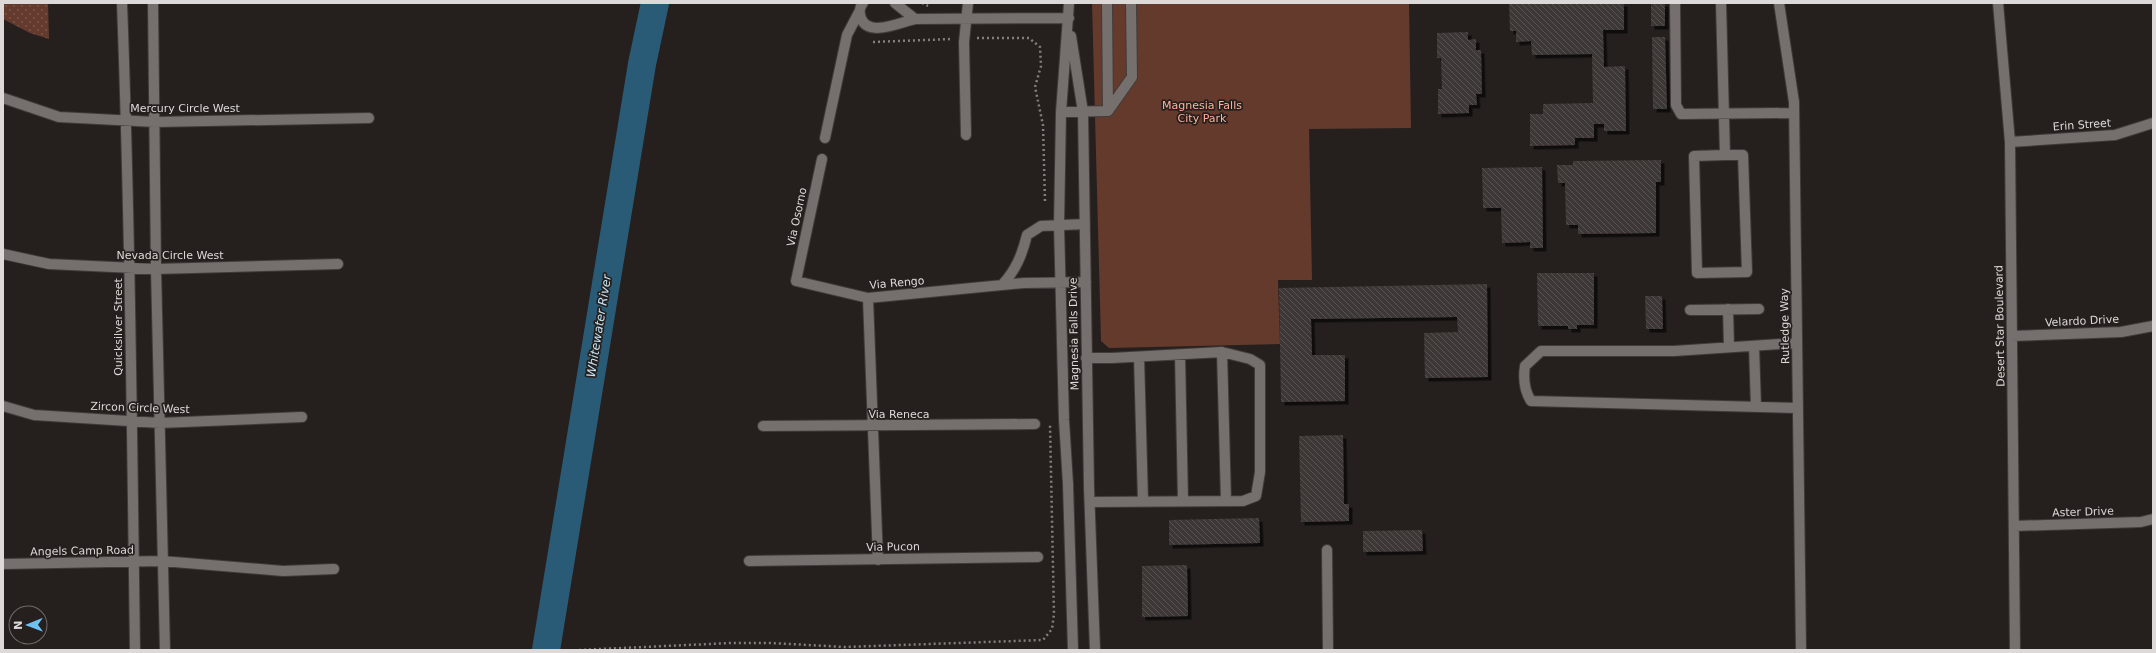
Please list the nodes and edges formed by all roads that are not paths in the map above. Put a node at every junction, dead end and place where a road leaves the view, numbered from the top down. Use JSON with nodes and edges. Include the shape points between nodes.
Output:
{"nodes":[{"id":1,"x":122,"y":3,"type":"edge"},
{"id":2,"x":153,"y":3,"type":"edge"},
{"id":3,"x":896,"y":3,"type":"edge"},
{"id":4,"x":968,"y":3,"type":"edge"},
{"id":5,"x":1068,"y":3,"type":"edge"},
{"id":6,"x":1107,"y":3,"type":"edge"},
{"id":7,"x":1131,"y":3,"type":"edge"},
{"id":8,"x":1674,"y":3,"type":"edge"},
{"id":9,"x":1721,"y":3,"type":"edge"},
{"id":10,"x":1779,"y":3,"type":"edge"},
{"id":11,"x":1998,"y":3,"type":"edge"},
{"id":12,"x":861,"y":7,"type":"edge"},
{"id":13,"x":1069,"y":18,"type":"junction"},
{"id":14,"x":915,"y":19,"type":"junction"},
{"id":15,"x":968,"y":19,"type":"junction"},
{"id":16,"x":3,"y":98,"type":"edge"},
{"id":17,"x":1108,"y":111,"type":"junction"},
{"id":18,"x":1061,"y":112,"type":"junction"},
{"id":19,"x":1083,"y":112,"type":"junction"},
{"id":20,"x":1794,"y":113,"type":"junction"},
{"id":21,"x":1724,"y":114,"type":"junction"},
{"id":22,"x":369,"y":118,"type":"dead end"},
{"id":23,"x":126,"y":120,"type":"junction"},
{"id":24,"x":156,"y":122,"type":"junction"},
{"id":25,"x":2153,"y":123,"type":"edge"},
{"id":26,"x":966,"y":135,"type":"dead end"},
{"id":27,"x":825,"y":138,"type":"dead end"},
{"id":28,"x":2010,"y":142,"type":"junction"},
{"id":29,"x":1725,"y":155,"type":"junction"},
{"id":30,"x":822,"y":159,"type":"dead end"},
{"id":31,"x":1085,"y":224,"type":"junction"},
{"id":32,"x":1059,"y":225,"type":"junction"},
{"id":33,"x":3,"y":254,"type":"edge"},
{"id":34,"x":338,"y":264,"type":"dead end"},
{"id":35,"x":130,"y":268,"type":"junction"},
{"id":36,"x":156,"y":269,"type":"junction"},
{"id":37,"x":796,"y":281,"type":"joint"},
{"id":38,"x":1086,"y":282,"type":"junction"},
{"id":39,"x":1060,"y":283,"type":"junction"},
{"id":40,"x":1002,"y":285,"type":"junction"},
{"id":41,"x":868,"y":298,"type":"junction"},
{"id":42,"x":1728,"y":309,"type":"junction"},
{"id":43,"x":1759,"y":309,"type":"dead end"},
{"id":44,"x":1690,"y":310,"type":"dead end"},
{"id":45,"x":2153,"y":326,"type":"edge"},
{"id":46,"x":2012,"y":336,"type":"junction"},
{"id":47,"x":1797,"y":343,"type":"junction"},
{"id":48,"x":1754,"y":346,"type":"junction"},
{"id":49,"x":1729,"y":347,"type":"junction"},
{"id":50,"x":1222,"y":352,"type":"junction"},
{"id":51,"x":1180,"y":355,"type":"junction"},
{"id":52,"x":1139,"y":357,"type":"junction"},
{"id":53,"x":1086,"y":358,"type":"junction"},
{"id":54,"x":3,"y":406,"type":"edge"},
{"id":55,"x":1756,"y":407,"type":"junction"},
{"id":56,"x":1798,"y":408,"type":"junction"},
{"id":57,"x":302,"y":417,"type":"dead end"},
{"id":58,"x":130,"y":421,"type":"junction"},
{"id":59,"x":160,"y":423,"type":"junction"},
{"id":60,"x":1035,"y":424,"type":"dead end"},
{"id":61,"x":763,"y":426,"type":"dead end"},
{"id":62,"x":873,"y":426,"type":"junction"},
{"id":63,"x":1183,"y":501,"type":"junction"},
{"id":64,"x":1226,"y":501,"type":"junction"},
{"id":65,"x":1090,"y":502,"type":"junction"},
{"id":66,"x":1143,"y":502,"type":"junction"},
{"id":67,"x":2153,"y":519,"type":"edge"},
{"id":68,"x":2014,"y":526,"type":"junction"},
{"id":69,"x":1327,"y":550,"type":"dead end"},
{"id":70,"x":1038,"y":557,"type":"dead end"},
{"id":71,"x":878,"y":560,"type":"junction"},
{"id":72,"x":162,"y":561,"type":"junction"},
{"id":73,"x":749,"y":561,"type":"dead end"},
{"id":74,"x":134,"y":562,"type":"junction"},
{"id":75,"x":3,"y":564,"type":"edge"},
{"id":76,"x":334,"y":569,"type":"dead end"},
{"id":77,"x":135,"y":650,"type":"edge"},
{"id":78,"x":165,"y":650,"type":"edge"},
{"id":79,"x":1073,"y":650,"type":"edge"},
{"id":80,"x":1095,"y":650,"type":"edge"},
{"id":81,"x":1328,"y":650,"type":"edge"},
{"id":82,"x":1801,"y":650,"type":"edge"},
{"id":83,"x":2015,"y":650,"type":"edge"}],
"edges":[{"from":1,"to":23,"type":"street","name":"Quicksilver Street"},
{"from":2,"to":24,"type":"street"},
{"from":3,"to":14,"type":"street"},
{"from":4,"to":15,"type":"street"},
{"from":5,"to":13,"type":"street","name":"Magnesia Falls Drive"},
{"from":6,"to":17,"type":"street"},
{"from":7,"to":17,"type":"street","via":[[1132,77]]},
{"from":8,"to":21,"type":"street","via":[[1676,105],[1681,114]]},
{"from":9,"to":21,"type":"street"},
{"from":10,"to":20,"type":"street","name":"Rutledge Way"},
{"from":11,"to":28,"type":"street","name":"Desert Star Boulevard"},
{"from":12,"to":14,"type":"street","via":[[863,22],[871,28],[881,28]]},
{"from":12,"to":27,"type":"street","via":[[847,35]]},
{"from":13,"to":15,"type":"street"},
{"from":13,"to":18,"type":"street","name":"Magnesia Falls Drive"},
{"from":13,"to":19,"type":"street","name":"Magnesia Falls Drive"},
{"from":14,"to":15,"type":"street"},
{"from":15,"to":26,"type":"street","via":[[964,38]]},
{"from":16,"to":23,"type":"street","name":"Mercury Circle West","via":[[59,117]]},
{"from":17,"to":19,"type":"street"},
{"from":18,"to":19,"type":"street"},
{"from":18,"to":32,"type":"street","name":"Magnesia Falls Drive"},
{"from":19,"to":31,"type":"street","name":"Magnesia Falls Drive"},
{"from":20,"to":21,"type":"street"},
{"from":20,"to":47,"type":"street","name":"Rutledge Way"},
{"from":21,"to":29,"type":"street"},
{"from":22,"to":24,"type":"street","name":"Mercury Circle West"},
{"from":23,"to":24,"type":"street","name":"Mercury Circle West"},
{"from":23,"to":35,"type":"street","name":"Quicksilver Street"},
{"from":24,"to":36,"type":"street"},
{"from":25,"to":28,"type":"street","name":"Erin Street","via":[[2115,135]]},
{"from":28,"to":46,"type":"street","name":"Desert Star Boulevard"},
{"from":29,"to":29,"type":"street","via":[[1694,156],[1698,273],[1747,272],[1743,155]]},
{"from":30,"to":37,"type":"street","name":"Via Osorno"},
{"from":31,"to":32,"type":"street"},
{"from":31,"to":38,"type":"street","name":"Magnesia Falls Drive"},
{"from":32,"to":39,"type":"street","name":"Magnesia Falls Drive"},
{"from":32,"to":40,"type":"street","via":[[1041,226],[1027,235],[1013,273]]},
{"from":33,"to":35,"type":"street","name":"Nevada Circle West","via":[[50,264]]},
{"from":34,"to":36,"type":"street","name":"Nevada Circle West"},
{"from":35,"to":36,"type":"street","name":"Nevada Circle West"},
{"from":35,"to":58,"type":"street","name":"Quicksilver Street"},
{"from":36,"to":59,"type":"street"},
{"from":37,"to":41,"type":"street","name":"Via Rengo"},
{"from":38,"to":39,"type":"street","name":"Via Rengo"},
{"from":38,"to":53,"type":"street","name":"Magnesia Falls Drive"},
{"from":39,"to":40,"type":"street","name":"Via Rengo"},
{"from":39,"to":79,"type":"street","name":"Magnesia Falls Drive"},
{"from":40,"to":41,"type":"street","name":"Via Rengo"},
{"from":41,"to":62,"type":"street"},
{"from":42,"to":43,"type":"street"},
{"from":42,"to":44,"type":"street"},
{"from":42,"to":49,"type":"street"},
{"from":45,"to":46,"type":"street","name":"Velardo Drive","via":[[2121,332]]},
{"from":46,"to":68,"type":"street","name":"Desert Star Boulevard"},
{"from":47,"to":48,"type":"street"},
{"from":47,"to":56,"type":"street","name":"Rutledge Way"},
{"from":48,"to":49,"type":"street"},
{"from":48,"to":55,"type":"street"},
{"from":49,"to":55,"type":"street","via":[[1541,351],[1525,366],[1525,392],[1531,402]]},
{"from":50,"to":51,"type":"street"},
{"from":50,"to":64,"type":"street"},
{"from":50,"to":64,"type":"street","via":[[1250,359],[1260,366],[1260,472],[1256,496],[1243,501]]},
{"from":51,"to":52,"type":"street"},
{"from":51,"to":63,"type":"street"},
{"from":52,"to":53,"type":"street"},
{"from":52,"to":66,"type":"street"},
{"from":53,"to":65,"type":"street","name":"Magnesia Falls Drive"},
{"from":54,"to":58,"type":"street","name":"Zircon Circle West","via":[[34,414]]},
{"from":55,"to":56,"type":"street"},
{"from":56,"to":82,"type":"street","name":"Rutledge Way"},
{"from":57,"to":59,"type":"street","name":"Zircon Circle West"},
{"from":58,"to":59,"type":"street","name":"Zircon Circle West"},
{"from":58,"to":74,"type":"street","name":"Quicksilver Street"},
{"from":59,"to":72,"type":"street"},
{"from":60,"to":62,"type":"street","name":"Via Reneca"},
{"from":61,"to":62,"type":"street","name":"Via Reneca"},
{"from":62,"to":71,"type":"street"},
{"from":63,"to":64,"type":"street"},
{"from":63,"to":66,"type":"street"},
{"from":65,"to":66,"type":"street"},
{"from":65,"to":80,"type":"street","name":"Magnesia Falls Drive"},
{"from":67,"to":68,"type":"street","name":"Aster Drive","via":[[2141,522]]},
{"from":68,"to":83,"type":"street","name":"Desert Star Boulevard"},
{"from":69,"to":81,"type":"street"},
{"from":70,"to":71,"type":"street","name":"Via Pucon"},
{"from":71,"to":73,"type":"street","name":"Via Pucon"},
{"from":72,"to":74,"type":"street","name":"Angels Camp Road"},
{"from":72,"to":76,"type":"street","name":"Angels Camp Road","via":[[283,571]]},
{"from":72,"to":78,"type":"street"},
{"from":74,"to":75,"type":"street","name":"Angels Camp Road"},
{"from":74,"to":77,"type":"street","name":"Quicksilver Street"}]}
